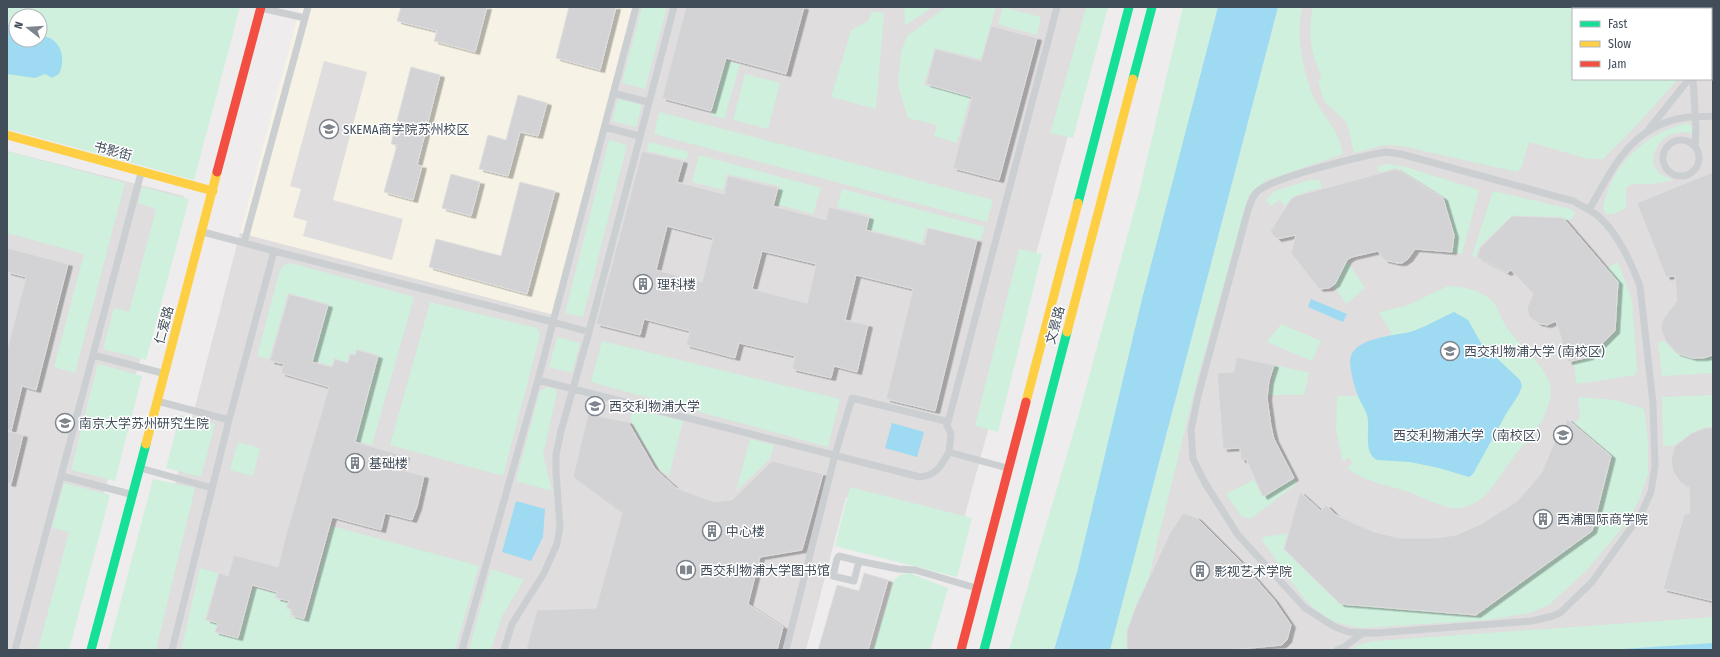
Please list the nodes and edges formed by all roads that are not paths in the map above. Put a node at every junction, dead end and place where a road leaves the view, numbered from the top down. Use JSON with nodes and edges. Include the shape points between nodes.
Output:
{"nodes":[{"id":1,"x":261,"y":7,"type":"edge"},
{"id":2,"x":308,"y":7,"type":"edge"},
{"id":3,"x":636,"y":7,"type":"edge"},
{"id":4,"x":674,"y":7,"type":"edge"},
{"id":5,"x":1057,"y":7,"type":"edge"},
{"id":6,"x":1129,"y":7,"type":"edge"},
{"id":7,"x":1152,"y":7,"type":"edge"},
{"id":8,"x":305,"y":18,"type":"junction"},
{"id":9,"x":1688,"y":80,"type":"edge"},
{"id":10,"x":1693,"y":80,"type":"edge"},
{"id":11,"x":613,"y":93,"type":"junction"},
{"id":12,"x":648,"y":102,"type":"junction"},
{"id":13,"x":1713,"y":116,"type":"edge"},
{"id":14,"x":1696,"y":117,"type":"junction"},
{"id":15,"x":605,"y":127,"type":"junction"},
{"id":16,"x":1643,"y":134,"type":"junction"},
{"id":17,"x":7,"y":135,"type":"edge"},
{"id":18,"x":639,"y":136,"type":"junction"},
{"id":19,"x":1695,"y":146,"type":"junction"},
{"id":20,"x":141,"y":172,"type":"junction"},
{"id":21,"x":213,"y":191,"type":"junction"},
{"id":22,"x":1589,"y":210,"type":"junction"},
{"id":23,"x":202,"y":231,"type":"junction"},
{"id":24,"x":244,"y":243,"type":"junction"},
{"id":25,"x":274,"y":251,"type":"junction"},
{"id":26,"x":553,"y":322,"type":"junction"},
{"id":27,"x":589,"y":332,"type":"junction"},
{"id":28,"x":93,"y":354,"type":"junction"},
{"id":29,"x":164,"y":374,"type":"junction"},
{"id":30,"x":538,"y":380,"type":"junction"},
{"id":31,"x":574,"y":388,"type":"junction"},
{"id":32,"x":157,"y":401,"type":"junction"},
{"id":33,"x":229,"y":420,"type":"junction"},
{"id":34,"x":947,"y":426,"type":"junction"},
{"id":35,"x":949,"y":452,"type":"junction"},
{"id":36,"x":835,"y":455,"type":"junction"},
{"id":37,"x":140,"y":468,"type":"junction"},
{"id":38,"x":1009,"y":468,"type":"junction"},
{"id":39,"x":61,"y":476,"type":"junction"},
{"id":40,"x":212,"y":488,"type":"junction"},
{"id":41,"x":132,"y":495,"type":"junction"},
{"id":42,"x":859,"y":561,"type":"dead end"},
{"id":43,"x":977,"y":589,"type":"junction"},
{"id":44,"x":1363,"y":633,"type":"junction"},
{"id":45,"x":15,"y":650,"type":"edge"},
{"id":46,"x":91,"y":650,"type":"edge"},
{"id":47,"x":172,"y":650,"type":"edge"},
{"id":48,"x":462,"y":650,"type":"edge"},
{"id":49,"x":504,"y":650,"type":"edge"},
{"id":50,"x":786,"y":650,"type":"edge"},
{"id":51,"x":961,"y":650,"type":"edge"},
{"id":52,"x":984,"y":650,"type":"edge"},
{"id":53,"x":1337,"y":650,"type":"edge"}],
"edges":[{"from":1,"to":8,"type":"lane"},
{"from":1,"to":21,"type":"main road","name":"仁爱路"},
{"from":2,"to":8,"type":"lane"},
{"from":3,"to":11,"type":"lane"},
{"from":4,"to":12,"type":"lane"},
{"from":5,"to":34,"type":"lane"},
{"from":6,"to":38,"type":"main road","name":"文景路"},
{"from":7,"to":52,"type":"main road","name":"文景路"},
{"from":8,"to":24,"type":"lane"},
{"from":9,"to":16,"type":"lane"},
{"from":10,"to":14,"type":"lane"},
{"from":11,"to":12,"type":"lane"},
{"from":11,"to":15,"type":"lane"},
{"from":12,"to":18,"type":"lane"},
{"from":13,"to":14,"type":"lane"},
{"from":14,"to":16,"type":"lane","via":[[1660,124]]},
{"from":14,"to":19,"type":"lane"},
{"from":15,"to":18,"type":"lane"},
{"from":15,"to":26,"type":"lane"},
{"from":16,"to":22,"type":"lane","via":[[1617,161]]},
{"from":17,"to":20,"type":"main road","name":"书影街"},
{"from":18,"to":27,"type":"lane"},
{"from":19,"to":19,"type":"lane","via":[[1685,140],[1669,144],[1663,160],[1668,170],[1679,176],[1691,173],[1699,157]]},
{"from":20,"to":21,"type":"main road","name":"书影街"},
{"from":20,"to":28,"type":"lane"},
{"from":21,"to":23,"type":"main road","name":"仁爱路"},
{"from":22,"to":44,"type":"lane","via":[[1599,217],[1621,245],[1634,268],[1640,286],[1653,404],[1655,466],[1651,492],[1641,514],[1592,582],[1553,616],[1532,621]]},
{"from":22,"to":44,"type":"lane","via":[[1574,202],[1386,152],[1365,155],[1270,183],[1256,193],[1248,210],[1198,396],[1191,430],[1193,459],[1238,535],[1305,608],[1335,628]]},
{"from":23,"to":24,"type":"lane"},
{"from":23,"to":29,"type":"main road","name":"仁爱路"},
{"from":24,"to":25,"type":"lane"},
{"from":25,"to":26,"type":"lane"},
{"from":25,"to":33,"type":"lane"},
{"from":26,"to":27,"type":"lane"},
{"from":26,"to":30,"type":"lane"},
{"from":27,"to":31,"type":"lane"},
{"from":28,"to":29,"type":"lane"},
{"from":28,"to":39,"type":"lane"},
{"from":29,"to":32,"type":"main road","name":"仁爱路"},
{"from":30,"to":31,"type":"lane"},
{"from":30,"to":48,"type":"lane"},
{"from":31,"to":36,"type":"lane"},
{"from":31,"to":49,"type":"lane","via":[[556,455],[560,527],[557,544],[544,573],[512,624]]},
{"from":32,"to":33,"type":"lane"},
{"from":32,"to":37,"type":"main road","name":"仁爱路"},
{"from":33,"to":40,"type":"lane"},
{"from":34,"to":35,"type":"lane","via":[[951,434]]},
{"from":34,"to":36,"type":"lane","via":[[945,421],[852,398]]},
{"from":35,"to":36,"type":"lane","via":[[931,476],[920,477]]},
{"from":35,"to":38,"type":"lane"},
{"from":36,"to":50,"type":"lane"},
{"from":37,"to":40,"type":"lane"},
{"from":37,"to":41,"type":"main road","name":"仁爱路"},
{"from":38,"to":43,"type":"main road","name":"文景路"},
{"from":39,"to":41,"type":"lane"},
{"from":39,"to":45,"type":"lane"},
{"from":40,"to":47,"type":"lane"},
{"from":41,"to":46,"type":"main road","name":"仁爱路"},
{"from":42,"to":43,"type":"lane","via":[[915,570]]},
{"from":43,"to":51,"type":"main road","name":"文景路"},
{"from":44,"to":53,"type":"lane"}]}
